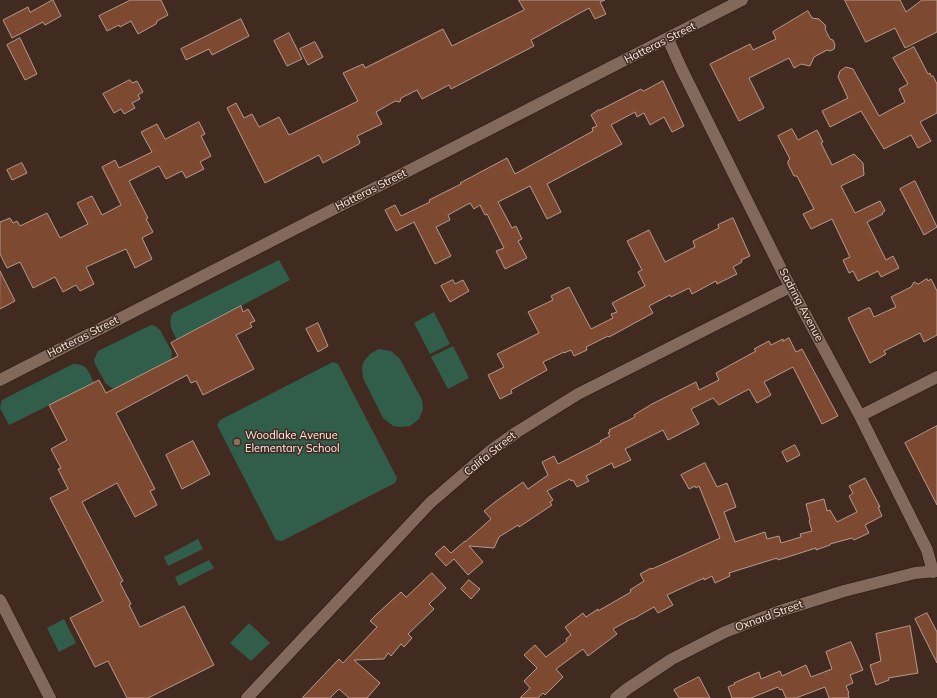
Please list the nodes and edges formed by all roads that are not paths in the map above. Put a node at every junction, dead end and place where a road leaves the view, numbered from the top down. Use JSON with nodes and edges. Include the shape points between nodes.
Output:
{"nodes":[{"id":1,"x":742,"y":0,"type":"edge"},
{"id":2,"x":668,"y":39,"type":"junction"},
{"id":3,"x":790,"y":287,"type":"junction"},
{"id":4,"x":937,"y":377,"type":"edge"},
{"id":5,"x":0,"y":380,"type":"edge"},
{"id":6,"x":860,"y":416,"type":"junction"},
{"id":7,"x":935,"y":571,"type":"edge"},
{"id":8,"x":0,"y":600,"type":"edge"},
{"id":9,"x":50,"y":698,"type":"edge"},
{"id":10,"x":247,"y":698,"type":"edge"},
{"id":11,"x":616,"y":698,"type":"edge"}],
"edges":[{"from":1,"to":2,"type":"street","name":"Hatteras Street"},
{"from":2,"to":3,"type":"street","name":"Sadring Avenue"},
{"from":2,"to":5,"type":"street","name":"Hatteras Street"},
{"from":3,"to":6,"type":"street","name":"Sadring Avenue"},
{"from":3,"to":10,"type":"street","name":"Califa Street","via":[[578,394],[495,448],[430,503]]},
{"from":4,"to":6,"type":"street"},
{"from":6,"to":7,"type":"street","name":"Sadring Avenue"},
{"from":7,"to":11,"type":"street","name":"Oxnard Street","via":[[915,573],[844,591],[725,632],[672,659]]},
{"from":8,"to":9,"type":"street"}]}
